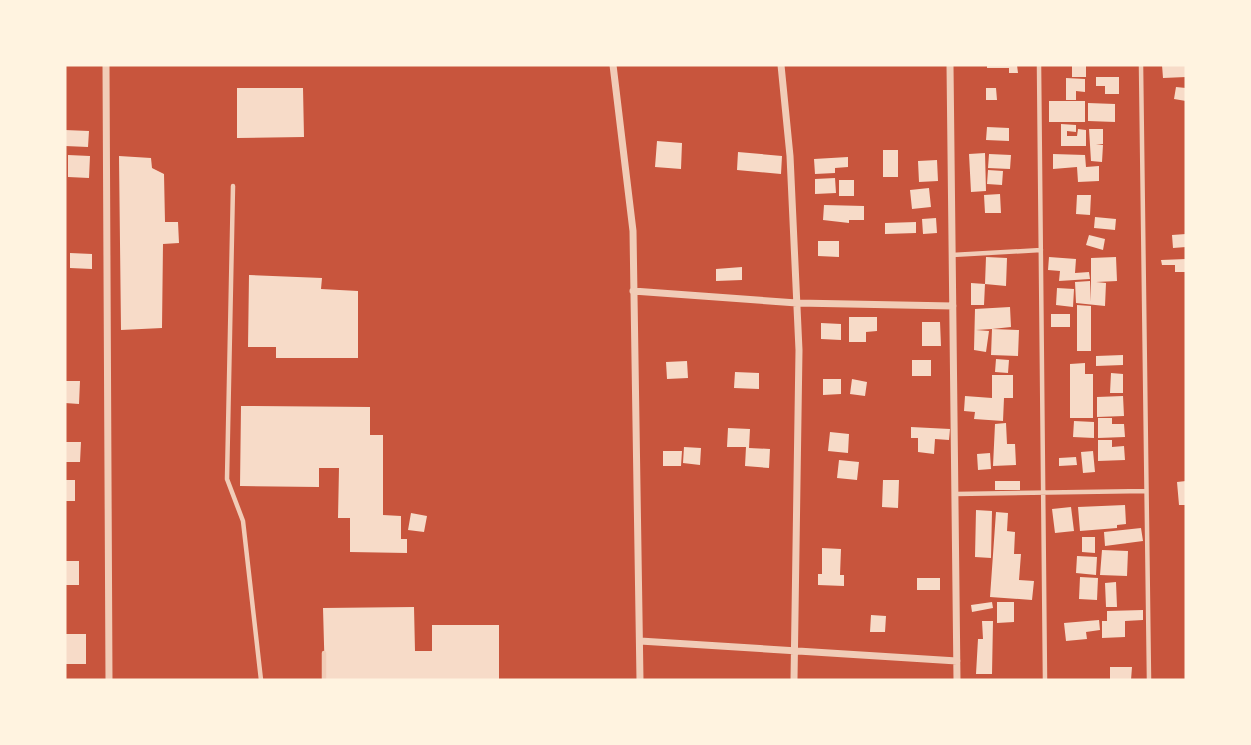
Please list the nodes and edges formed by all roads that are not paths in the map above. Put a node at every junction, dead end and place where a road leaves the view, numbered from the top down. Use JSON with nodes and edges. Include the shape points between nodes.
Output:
{"nodes":[{"id":1,"x":106,"y":65,"type":"edge"},
{"id":2,"x":612,"y":65,"type":"edge"},
{"id":3,"x":781,"y":65,"type":"edge"},
{"id":4,"x":950,"y":65,"type":"edge"},
{"id":5,"x":1039,"y":65,"type":"edge"},
{"id":6,"x":1141,"y":65,"type":"edge"},
{"id":7,"x":233,"y":186,"type":"dead end"},
{"id":8,"x":1041,"y":250,"type":"junction"},
{"id":9,"x":952,"y":255,"type":"junction"},
{"id":10,"x":633,"y":291,"type":"junction"},
{"id":11,"x":797,"y":303,"type":"junction"},
{"id":12,"x":953,"y":306,"type":"junction"},
{"id":13,"x":1146,"y":491,"type":"junction"},
{"id":14,"x":1043,"y":493,"type":"junction"},
{"id":15,"x":955,"y":494,"type":"junction"},
{"id":16,"x":640,"y":641,"type":"junction"},
{"id":17,"x":794,"y":650,"type":"junction"},
{"id":18,"x":324,"y":653,"type":"dead end"},
{"id":19,"x":957,"y":661,"type":"junction"},
{"id":20,"x":109,"y":680,"type":"edge"},
{"id":21,"x":261,"y":680,"type":"edge"},
{"id":22,"x":324,"y":680,"type":"edge"},
{"id":23,"x":640,"y":680,"type":"edge"},
{"id":24,"x":794,"y":680,"type":"edge"},
{"id":25,"x":957,"y":680,"type":"edge"},
{"id":26,"x":1045,"y":680,"type":"edge"},
{"id":27,"x":1149,"y":680,"type":"edge"}],
"edges":[{"from":1,"to":20,"type":"street"},
{"from":2,"to":10,"type":"street","via":[[633,231]]},
{"from":3,"to":11,"type":"street"},
{"from":4,"to":9,"type":"street"},
{"from":5,"to":8,"type":"lane"},
{"from":6,"to":13,"type":"lane"},
{"from":7,"to":21,"type":"lane","via":[[226,479],[243,521]]},
{"from":8,"to":9,"type":"lane"},
{"from":8,"to":14,"type":"lane"},
{"from":9,"to":12,"type":"street"},
{"from":10,"to":11,"type":"street"},
{"from":10,"to":16,"type":"street"},
{"from":11,"to":12,"type":"street"},
{"from":11,"to":17,"type":"street"},
{"from":12,"to":15,"type":"street"},
{"from":13,"to":14,"type":"lane"},
{"from":13,"to":27,"type":"lane"},
{"from":14,"to":15,"type":"lane"},
{"from":14,"to":26,"type":"lane"},
{"from":15,"to":19,"type":"street"},
{"from":16,"to":17,"type":"street"},
{"from":16,"to":23,"type":"street"},
{"from":17,"to":19,"type":"street"},
{"from":17,"to":24,"type":"street"},
{"from":18,"to":22,"type":"lane"},
{"from":19,"to":25,"type":"street"}]}
